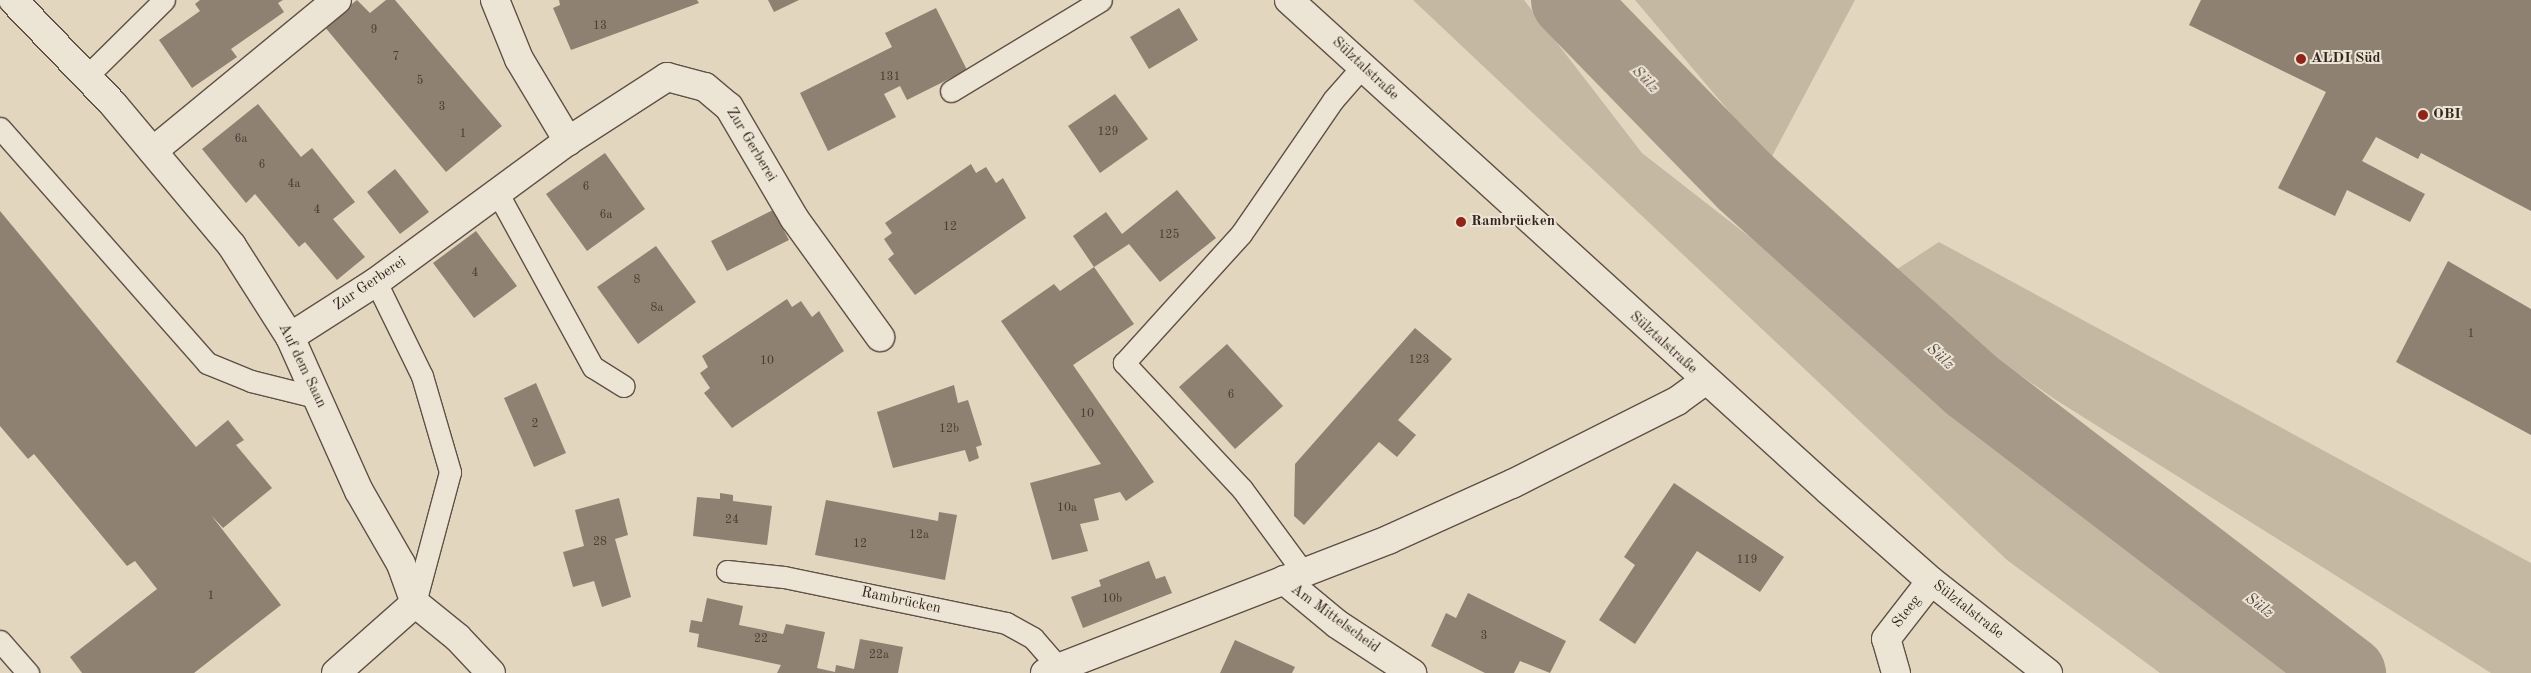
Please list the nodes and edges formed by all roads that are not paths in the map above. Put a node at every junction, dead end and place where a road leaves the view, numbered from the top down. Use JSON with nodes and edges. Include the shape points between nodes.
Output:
{"nodes":[{"id":1,"x":13,"y":0,"type":"edge"},
{"id":2,"x":164,"y":0,"type":"edge"},
{"id":3,"x":337,"y":0,"type":"edge"},
{"id":4,"x":495,"y":0,"type":"edge"},
{"id":5,"x":1101,"y":0,"type":"edge"},
{"id":6,"x":1289,"y":0,"type":"edge"},
{"id":7,"x":1362,"y":67,"type":"junction"},
{"id":8,"x":87,"y":76,"type":"junction"},
{"id":9,"x":951,"y":91,"type":"dead end"},
{"id":10,"x":0,"y":128,"type":"edge"},
{"id":11,"x":568,"y":141,"type":"junction"},
{"id":12,"x":154,"y":151,"type":"junction"},
{"id":13,"x":497,"y":192,"type":"junction"},
{"id":14,"x":376,"y":282,"type":"junction"},
{"id":15,"x":290,"y":337,"type":"junction"},
{"id":16,"x":880,"y":337,"type":"dead end"},
{"id":17,"x":1705,"y":381,"type":"junction"},
{"id":18,"x":623,"y":386,"type":"dead end"},
{"id":19,"x":319,"y":398,"type":"junction"},
{"id":20,"x":727,"y":571,"type":"dead end"},
{"id":21,"x":1293,"y":576,"type":"junction"},
{"id":22,"x":1931,"y":582,"type":"junction"},
{"id":23,"x":415,"y":603,"type":"junction"},
{"id":24,"x":0,"y":641,"type":"edge"},
{"id":25,"x":1052,"y":670,"type":"edge"},
{"id":26,"x":28,"y":673,"type":"edge"},
{"id":27,"x":336,"y":673,"type":"edge"},
{"id":28,"x":490,"y":673,"type":"edge"},
{"id":29,"x":1412,"y":673,"type":"edge"},
{"id":30,"x":1896,"y":673,"type":"edge"},
{"id":31,"x":2048,"y":673,"type":"edge"}],
"edges":[{"from":1,"to":8,"type":"street","name":"Auf dem Saan"},
{"from":2,"to":8,"type":"lane"},
{"from":3,"to":12,"type":"street"},
{"from":4,"to":11,"type":"street","via":[[519,59]]},
{"from":5,"to":9,"type":"lane"},
{"from":6,"to":7,"type":"street","name":"Sülztalstraße"},
{"from":7,"to":17,"type":"street","name":"Sülztalstraße"},
{"from":7,"to":21,"type":"lane","via":[[1333,100],[1241,234],[1124,363],[1242,489]]},
{"from":8,"to":12,"type":"street","name":"Auf dem Saan"},
{"from":10,"to":19,"type":"lane","via":[[206,363],[252,381]]},
{"from":11,"to":13,"type":"street","name":"Zur Gerberei"},
{"from":11,"to":16,"type":"street","name":"Zur Gerberei","via":[[667,77],[705,87],[729,107],[794,218]]},
{"from":12,"to":15,"type":"street","name":"Auf dem Saan","via":[[232,246]]},
{"from":13,"to":14,"type":"street","name":"Zur Gerberei"},
{"from":13,"to":18,"type":"lane","via":[[593,367]]},
{"from":14,"to":15,"type":"street","name":"Zur Gerberei"},
{"from":14,"to":23,"type":"lane","via":[[422,376],[450,472]]},
{"from":15,"to":19,"type":"street","name":"Auf dem Saan"},
{"from":17,"to":21,"type":"street","name":"Rambrücken","via":[[1677,400],[1512,484]]},
{"from":17,"to":22,"type":"street","name":"Sülztalstraße"},
{"from":19,"to":23,"type":"street","name":"Auf dem Saan","via":[[360,491],[401,564]]},
{"from":20,"to":25,"type":"lane","name":"Rambrücken","via":[[784,577],[1006,623],[1033,638]]},
{"from":21,"to":25,"type":"street","name":"Rambrücken"},
{"from":21,"to":29,"type":"street","name":"Am Mittelscheid","via":[[1337,624]]},
{"from":22,"to":30,"type":"street","name":"Steeg","via":[[1886,639]]},
{"from":22,"to":31,"type":"street","name":"Sülztalstraße"},
{"from":23,"to":27,"type":"street"},
{"from":23,"to":28,"type":"street","via":[[458,638]]},
{"from":24,"to":26,"type":"lane"}]}
